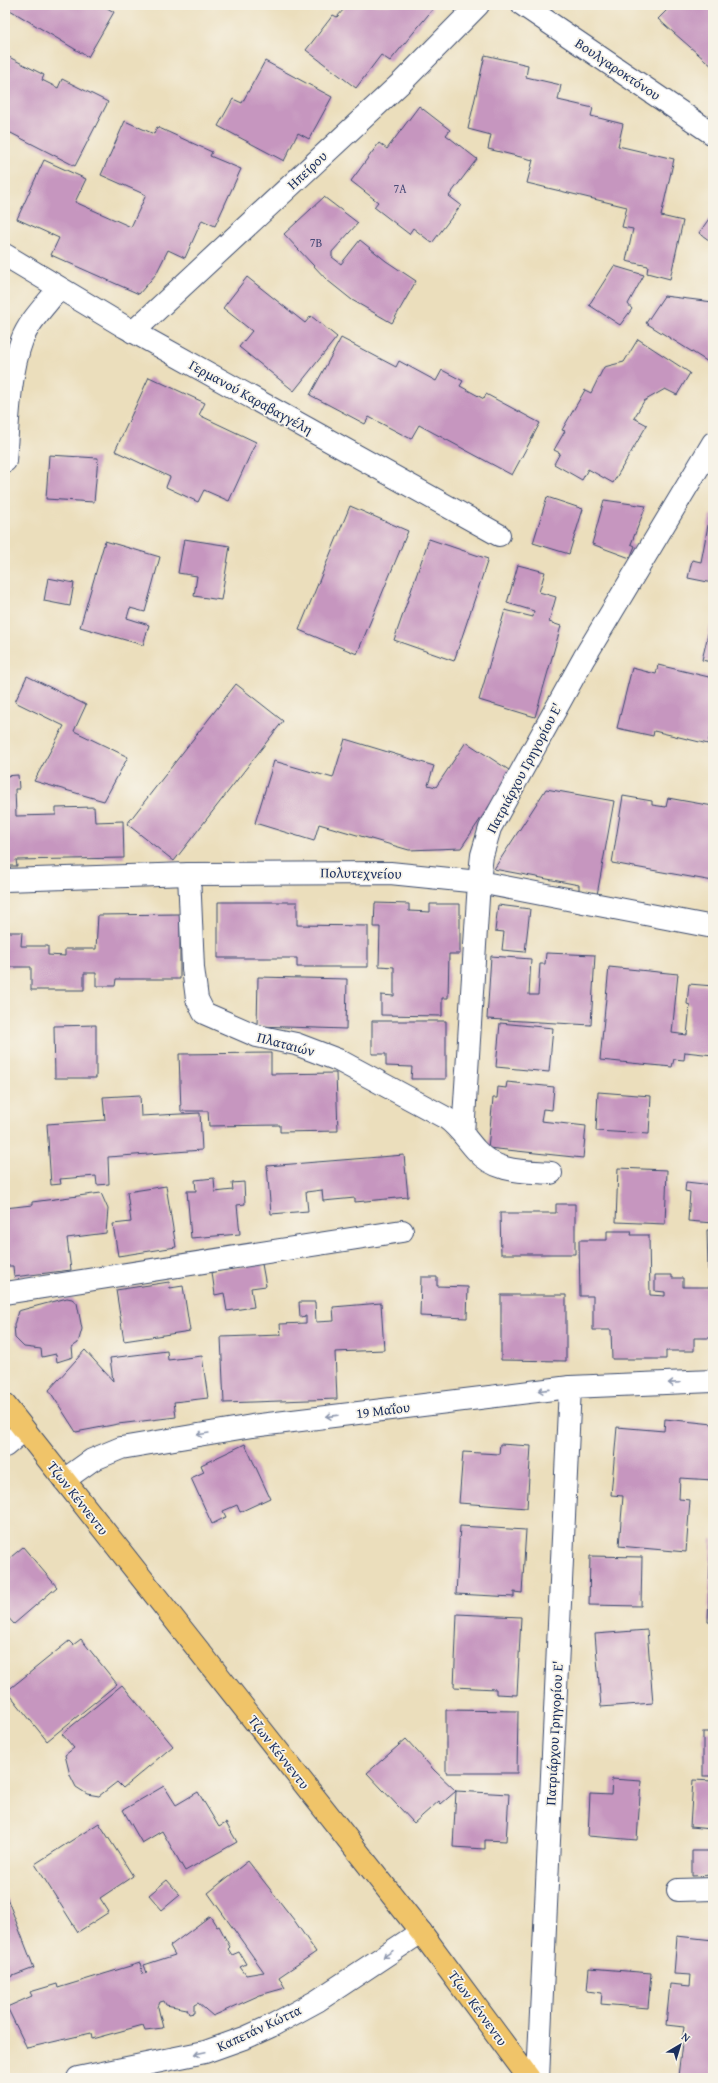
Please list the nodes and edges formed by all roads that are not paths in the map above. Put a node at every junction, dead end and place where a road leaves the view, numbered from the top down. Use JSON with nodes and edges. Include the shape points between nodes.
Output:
{"nodes":[{"id":1,"x":478,"y":5,"type":"edge"},
{"id":2,"x":522,"y":5,"type":"edge"},
{"id":3,"x":713,"y":134,"type":"edge"},
{"id":4,"x":5,"y":255,"type":"edge"},
{"id":5,"x":59,"y":288,"type":"junction"},
{"id":6,"x":134,"y":332,"type":"junction"},
{"id":7,"x":713,"y":443,"type":"edge"},
{"id":8,"x":5,"y":462,"type":"edge"},
{"id":9,"x":499,"y":535,"type":"dead end"},
{"id":10,"x":189,"y":874,"type":"junction"},
{"id":11,"x":5,"y":880,"type":"edge"},
{"id":12,"x":479,"y":882,"type":"junction"},
{"id":13,"x":713,"y":927,"type":"edge"},
{"id":14,"x":463,"y":1134,"type":"junction"},
{"id":15,"x":551,"y":1173,"type":"dead end"},
{"id":16,"x":402,"y":1231,"type":"dead end"},
{"id":17,"x":5,"y":1293,"type":"edge"},
{"id":18,"x":713,"y":1381,"type":"edge"},
{"id":19,"x":570,"y":1387,"type":"junction"},
{"id":20,"x":5,"y":1405,"type":"edge"},
{"id":21,"x":24,"y":1430,"type":"junction"},
{"id":22,"x":5,"y":1446,"type":"edge"},
{"id":23,"x":64,"y":1480,"type":"junction"},
{"id":24,"x":713,"y":1889,"type":"edge"},
{"id":25,"x":678,"y":1890,"type":"dead end"},
{"id":26,"x":421,"y":1932,"type":"junction"},
{"id":27,"x":78,"y":2078,"type":"edge"},
{"id":28,"x":529,"y":2078,"type":"edge"},
{"id":29,"x":538,"y":2078,"type":"edge"}],
"edges":[{"from":1,"to":6,"type":"street","name":"Ηπείρου","via":[[403,81]]},
{"from":2,"to":3,"type":"street","name":"Βουλγαροκτόνου"},
{"from":4,"to":5,"type":"street","name":"Γερμανού Καραβαγγέλη"},
{"from":5,"to":6,"type":"street","name":"Γερμανού Καραβαγγέλη"},
{"from":5,"to":8,"type":"street","via":[[28,328],[22,340],[16,361]]},
{"from":6,"to":9,"type":"street","name":"Γερμανού Καραβαγγέλη"},
{"from":7,"to":12,"type":"street","name":"Πατριάρχου Γρηγορίου Ε'","via":[[584,658],[493,820],[485,843]]},
{"from":10,"to":11,"type":"street","name":"Πολυτεχνείου"},
{"from":10,"to":12,"type":"street","name":"Πολυτεχνείου","via":[[390,873]]},
{"from":10,"to":14,"type":"street","name":"Πλαταιών","via":[[193,968],[197,999],[204,1013],[256,1036],[296,1044],[338,1060],[434,1110],[455,1124]]},
{"from":12,"to":13,"type":"street","name":"Πολυτεχνείου"},
{"from":12,"to":14,"type":"street","name":"Πατριάρχου Γρηγορίου Ε'"},
{"from":14,"to":15,"type":"street","name":"Πλαταιών","via":[[482,1156],[502,1168]]},
{"from":16,"to":17,"type":"street"},
{"from":18,"to":19,"type":"street","name":"19 Μαΐου","one_way":true},
{"from":19,"to":23,"type":"street","name":"19 Μαΐου","one_way":true,"via":[[252,1426],[148,1442],[100,1456]]},
{"from":19,"to":29,"type":"street","name":"Πατριάρχου Γρηγορίου Ε'"},
{"from":20,"to":21,"type":"main road","name":"Τζων Κέννεντυ"},
{"from":21,"to":22,"type":"street"},
{"from":21,"to":23,"type":"main road","name":"Τζων Κέννεντυ"},
{"from":23,"to":26,"type":"main road","name":"Τζων Κέννεντυ"},
{"from":24,"to":25,"type":"street"},
{"from":26,"to":27,"type":"street","name":"Καπετάν Κώττα","one_way":true,"via":[[317,2001],[246,2037],[205,2052]]},
{"from":26,"to":28,"type":"main road","name":"Τζων Κέννεντυ"}]}
